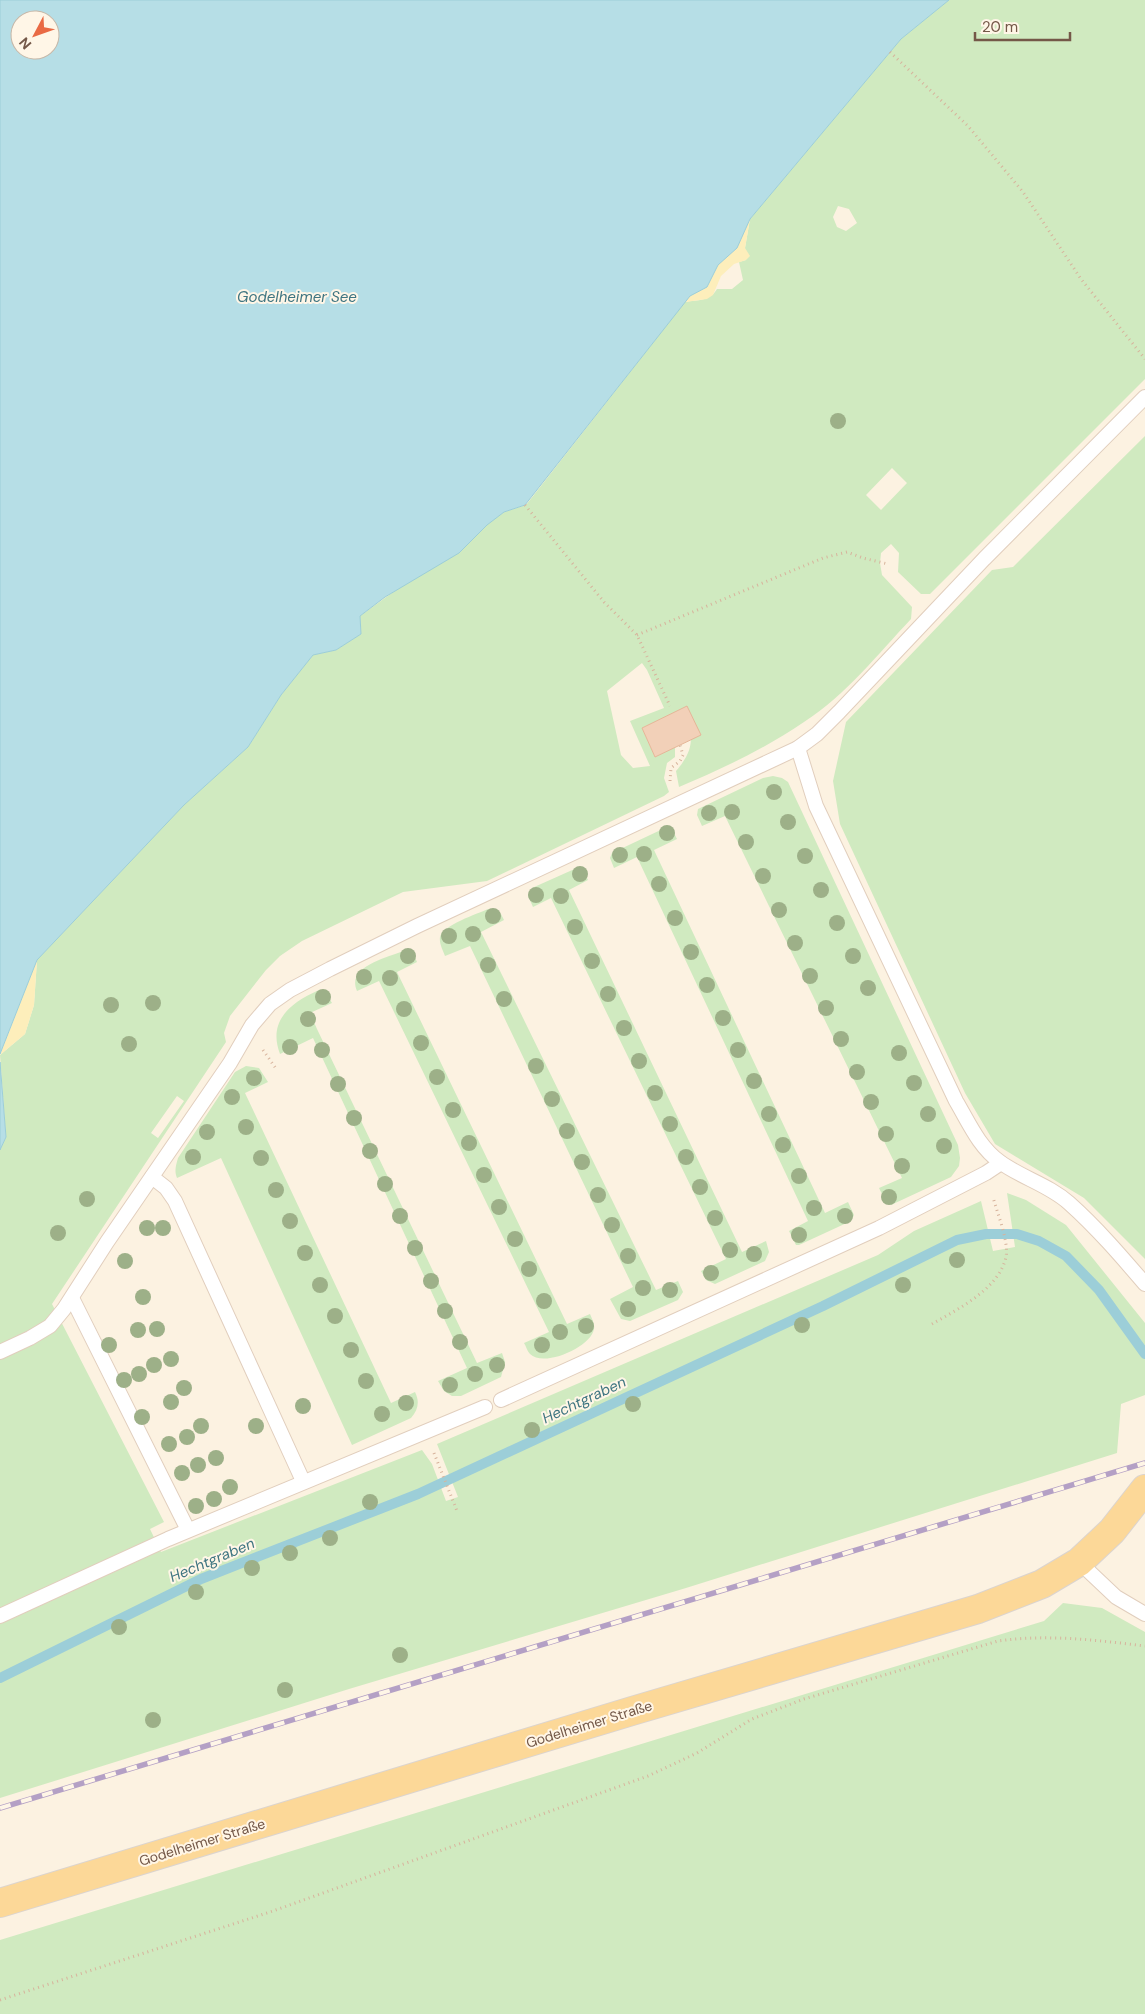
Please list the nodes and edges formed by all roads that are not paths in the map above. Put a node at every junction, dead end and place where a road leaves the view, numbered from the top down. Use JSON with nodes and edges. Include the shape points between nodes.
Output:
{"nodes":[{"id":1,"x":1145,"y":397,"type":"edge"},
{"id":2,"x":798,"y":748,"type":"junction"},
{"id":3,"x":1001,"y":1163,"type":"junction"},
{"id":4,"x":152,"y":1177,"type":"junction"},
{"id":5,"x":1145,"y":1284,"type":"edge"},
{"id":6,"x":72,"y":1298,"type":"junction"},
{"id":7,"x":0,"y":1352,"type":"edge"},
{"id":8,"x":501,"y":1400,"type":"dead end"},
{"id":9,"x":485,"y":1407,"type":"dead end"},
{"id":10,"x":303,"y":1482,"type":"junction"},
{"id":11,"x":1145,"y":1489,"type":"edge"},
{"id":12,"x":188,"y":1530,"type":"junction"},
{"id":13,"x":1079,"y":1562,"type":"junction"},
{"id":14,"x":1145,"y":1614,"type":"edge"},
{"id":15,"x":0,"y":1616,"type":"edge"},
{"id":16,"x":0,"y":1902,"type":"edge"}],
"edges":[{"from":1,"to":2,"type":"lane","via":[[984,559],[840,712]]},
{"from":2,"to":3,"type":"lane","via":[[816,806],[956,1101],[978,1141]]},
{"from":2,"to":4,"type":"lane","via":[[408,930],[270,1004],[252,1025],[230,1063]]},
{"from":3,"to":5,"type":"lane","via":[[1068,1202]]},
{"from":3,"to":8,"type":"lane","via":[[879,1228]]},
{"from":4,"to":6,"type":"lane"},
{"from":4,"to":10,"type":"lane","via":[[175,1201]]},
{"from":6,"to":7,"type":"lane","via":[[50,1326]]},
{"from":6,"to":12,"type":"lane"},
{"from":9,"to":10,"type":"lane"},
{"from":10,"to":12,"type":"lane"},
{"from":11,"to":13,"type":"main road","name":"Godelheimer Straße","via":[[1112,1532]]},
{"from":12,"to":15,"type":"lane"},
{"from":13,"to":14,"type":"lane","via":[[1116,1598]]},
{"from":13,"to":16,"type":"main road","name":"Godelheimer Straße","via":[[1042,1584],[978,1609]]}]}
